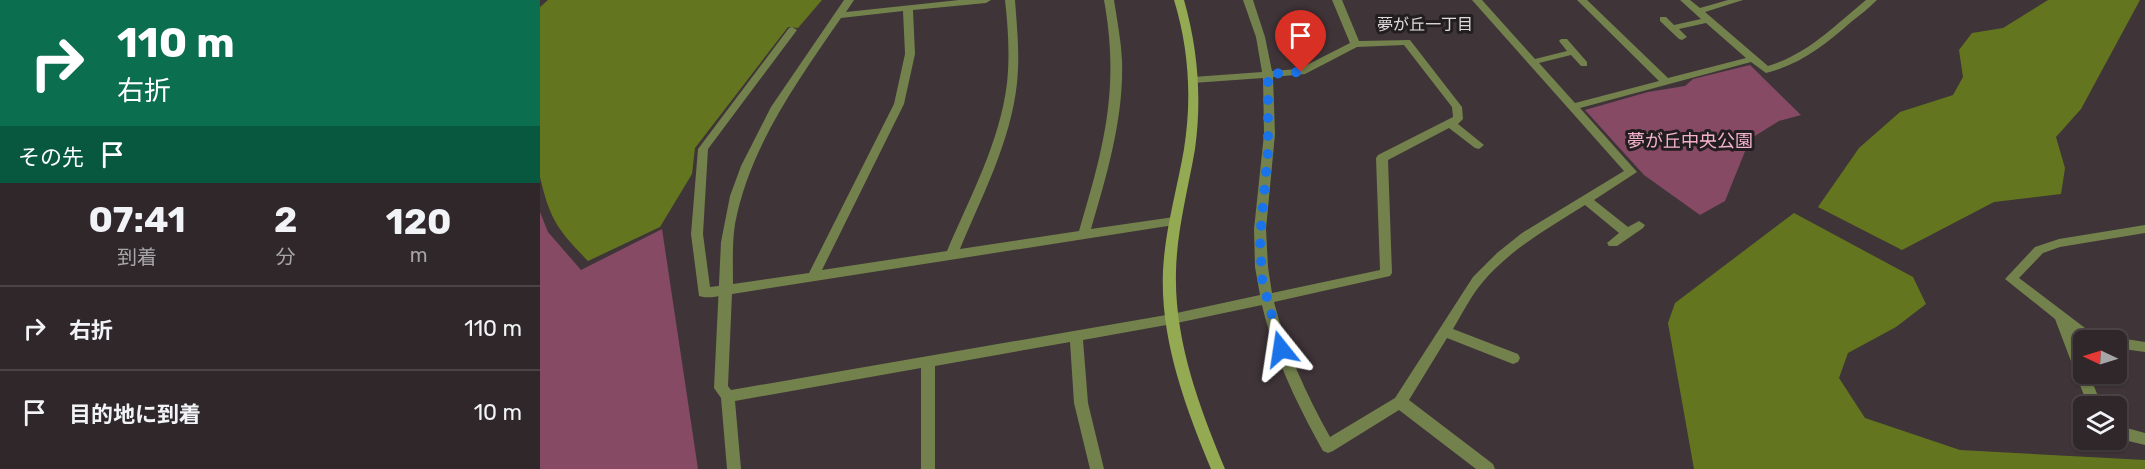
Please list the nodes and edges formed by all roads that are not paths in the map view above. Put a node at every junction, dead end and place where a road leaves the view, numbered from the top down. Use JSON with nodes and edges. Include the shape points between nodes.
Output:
{"nodes":[{"id":1,"x":849,"y":0,"type":"edge"},
{"id":2,"x":986,"y":0,"type":"edge"},
{"id":3,"x":1010,"y":0,"type":"edge"},
{"id":4,"x":1109,"y":0,"type":"edge"},
{"id":5,"x":1179,"y":0,"type":"edge"},
{"id":6,"x":1248,"y":0,"type":"edge"},
{"id":7,"x":1336,"y":0,"type":"edge"},
{"id":8,"x":1480,"y":0,"type":"edge"},
{"id":9,"x":1582,"y":0,"type":"edge"},
{"id":10,"x":1685,"y":0,"type":"edge"},
{"id":11,"x":1738,"y":0,"type":"edge"},
{"id":12,"x":1872,"y":0,"type":"edge"},
{"id":13,"x":908,"y":9,"type":"junction"},
{"id":14,"x":1698,"y":11,"type":"junction"},
{"id":15,"x":839,"y":15,"type":"junction"},
{"id":16,"x":1663,"y":19,"type":"dead end"},
{"id":17,"x":1708,"y":20,"type":"junction"},
{"id":18,"x":1672,"y":28,"type":"junction"},
{"id":19,"x":792,"y":30,"type":"dead end"},
{"id":20,"x":1682,"y":37,"type":"dead end"},
{"id":21,"x":1564,"y":41,"type":"dead end"},
{"id":22,"x":1355,"y":44,"type":"junction"},
{"id":23,"x":1573,"y":52,"type":"junction"},
{"id":24,"x":1753,"y":58,"type":"junction"},
{"id":25,"x":1533,"y":62,"type":"junction"},
{"id":26,"x":1584,"y":64,"type":"dead end"},
{"id":27,"x":1268,"y":74,"type":"junction"},
{"id":28,"x":1193,"y":80,"type":"junction"},
{"id":29,"x":1667,"y":83,"type":"junction"},
{"id":30,"x":1573,"y":107,"type":"junction"},
{"id":31,"x":1450,"y":123,"type":"junction"},
{"id":32,"x":1479,"y":145,"type":"dead end"},
{"id":33,"x":1585,"y":199,"type":"junction"},
{"id":34,"x":1174,"y":221,"type":"junction"},
{"id":35,"x":1639,"y":225,"type":"dead end"},
{"id":36,"x":2145,"y":229,"type":"edge"},
{"id":37,"x":1627,"y":233,"type":"junction"},
{"id":38,"x":1084,"y":234,"type":"junction"},
{"id":39,"x":1613,"y":243,"type":"dead end"},
{"id":40,"x":952,"y":255,"type":"junction"},
{"id":41,"x":813,"y":276,"type":"junction"},
{"id":42,"x":726,"y":290,"type":"junction"},
{"id":43,"x":1267,"y":297,"type":"junction"},
{"id":44,"x":1172,"y":319,"type":"junction"},
{"id":45,"x":2061,"y":319,"type":"junction"},
{"id":46,"x":2077,"y":330,"type":"edge"},
{"id":47,"x":1445,"y":332,"type":"junction"},
{"id":48,"x":1076,"y":335,"type":"junction"},
{"id":49,"x":2127,"y":344,"type":"edge"},
{"id":50,"x":2145,"y":347,"type":"edge"},
{"id":51,"x":1513,"y":358,"type":"dead end"},
{"id":52,"x":928,"y":362,"type":"junction"},
{"id":53,"x":728,"y":396,"type":"junction"},
{"id":54,"x":2091,"y":396,"type":"edge"},
{"id":55,"x":1400,"y":402,"type":"junction"},
{"id":56,"x":2127,"y":434,"type":"edge"},
{"id":57,"x":2145,"y":439,"type":"edge"},
{"id":58,"x":734,"y":469,"type":"edge"},
{"id":59,"x":928,"y":469,"type":"edge"},
{"id":60,"x":1097,"y":469,"type":"edge"},
{"id":61,"x":1218,"y":469,"type":"edge"},
{"id":62,"x":1488,"y":469,"type":"edge"}],
"edges":[{"from":1,"to":15,"type":"street"},
{"from":2,"to":13,"type":"street"},
{"from":3,"to":40,"type":"street","via":[[1014,58],[1010,95],[992,154]]},
{"from":4,"to":38,"type":"street","via":[[1117,48],[1114,125]]},
{"from":5,"to":28,"type":"street"},
{"from":6,"to":27,"type":"street"},
{"from":7,"to":22,"type":"street"},
{"from":8,"to":25,"type":"street"},
{"from":9,"to":29,"type":"street"},
{"from":10,"to":14,"type":"street"},
{"from":11,"to":14,"type":"street"},
{"from":12,"to":24,"type":"street","via":[[1805,56],[1766,70]]},
{"from":13,"to":15,"type":"street"},
{"from":13,"to":41,"type":"street","via":[[910,54],[899,104]]},
{"from":14,"to":17,"type":"street"},
{"from":15,"to":42,"type":"street","via":[[774,113],[742,179],[729,225]]},
{"from":16,"to":18,"type":"street"},
{"from":17,"to":18,"type":"street"},
{"from":17,"to":24,"type":"street"},
{"from":18,"to":20,"type":"street"},
{"from":19,"to":42,"type":"street","via":[[703,149],[697,205],[700,275],[704,293]]},
{"from":21,"to":23,"type":"street"},
{"from":22,"to":27,"type":"street","via":[[1301,72]]},
{"from":22,"to":31,"type":"street","via":[[1407,42],[1456,107],[1458,119]]},
{"from":23,"to":25,"type":"street"},
{"from":23,"to":26,"type":"street"},
{"from":24,"to":29,"type":"street"},
{"from":25,"to":30,"type":"street"},
{"from":27,"to":28,"type":"street"},
{"from":27,"to":43,"type":"street","via":[[1268,151],[1260,238]]},
{"from":28,"to":34,"type":"street","via":[[1191,137]]},
{"from":29,"to":30,"type":"street"},
{"from":30,"to":33,"type":"street","via":[[1631,172]]},
{"from":31,"to":32,"type":"street"},
{"from":31,"to":43,"type":"street","via":[[1382,158],[1386,273]]},
{"from":33,"to":37,"type":"street"},
{"from":33,"to":47,"type":"street","via":[[1501,256],[1478,280]]},
{"from":34,"to":38,"type":"street"},
{"from":34,"to":44,"type":"street","via":[[1169,280]]},
{"from":35,"to":37,"type":"street"},
{"from":36,"to":45,"type":"street","via":[[2039,250],[2011,279]]},
{"from":37,"to":39,"type":"street"},
{"from":38,"to":40,"type":"street"},
{"from":40,"to":41,"type":"street"},
{"from":41,"to":42,"type":"street"},
{"from":42,"to":53,"type":"street","via":[[721,388]]},
{"from":43,"to":44,"type":"street"},
{"from":43,"to":55,"type":"street","via":[[1293,381],[1328,446]]},
{"from":44,"to":48,"type":"street"},
{"from":44,"to":61,"type":"street","via":[[1190,401]]},
{"from":45,"to":46,"type":"street"},
{"from":45,"to":54,"type":"street"},
{"from":47,"to":51,"type":"street"},
{"from":47,"to":55,"type":"street"},
{"from":48,"to":52,"type":"street"},
{"from":48,"to":60,"type":"street","via":[[1081,403]]},
{"from":49,"to":50,"type":"street"},
{"from":52,"to":53,"type":"street"},
{"from":52,"to":59,"type":"street"},
{"from":53,"to":58,"type":"street"},
{"from":55,"to":62,"type":"street"},
{"from":56,"to":57,"type":"street"}]}
